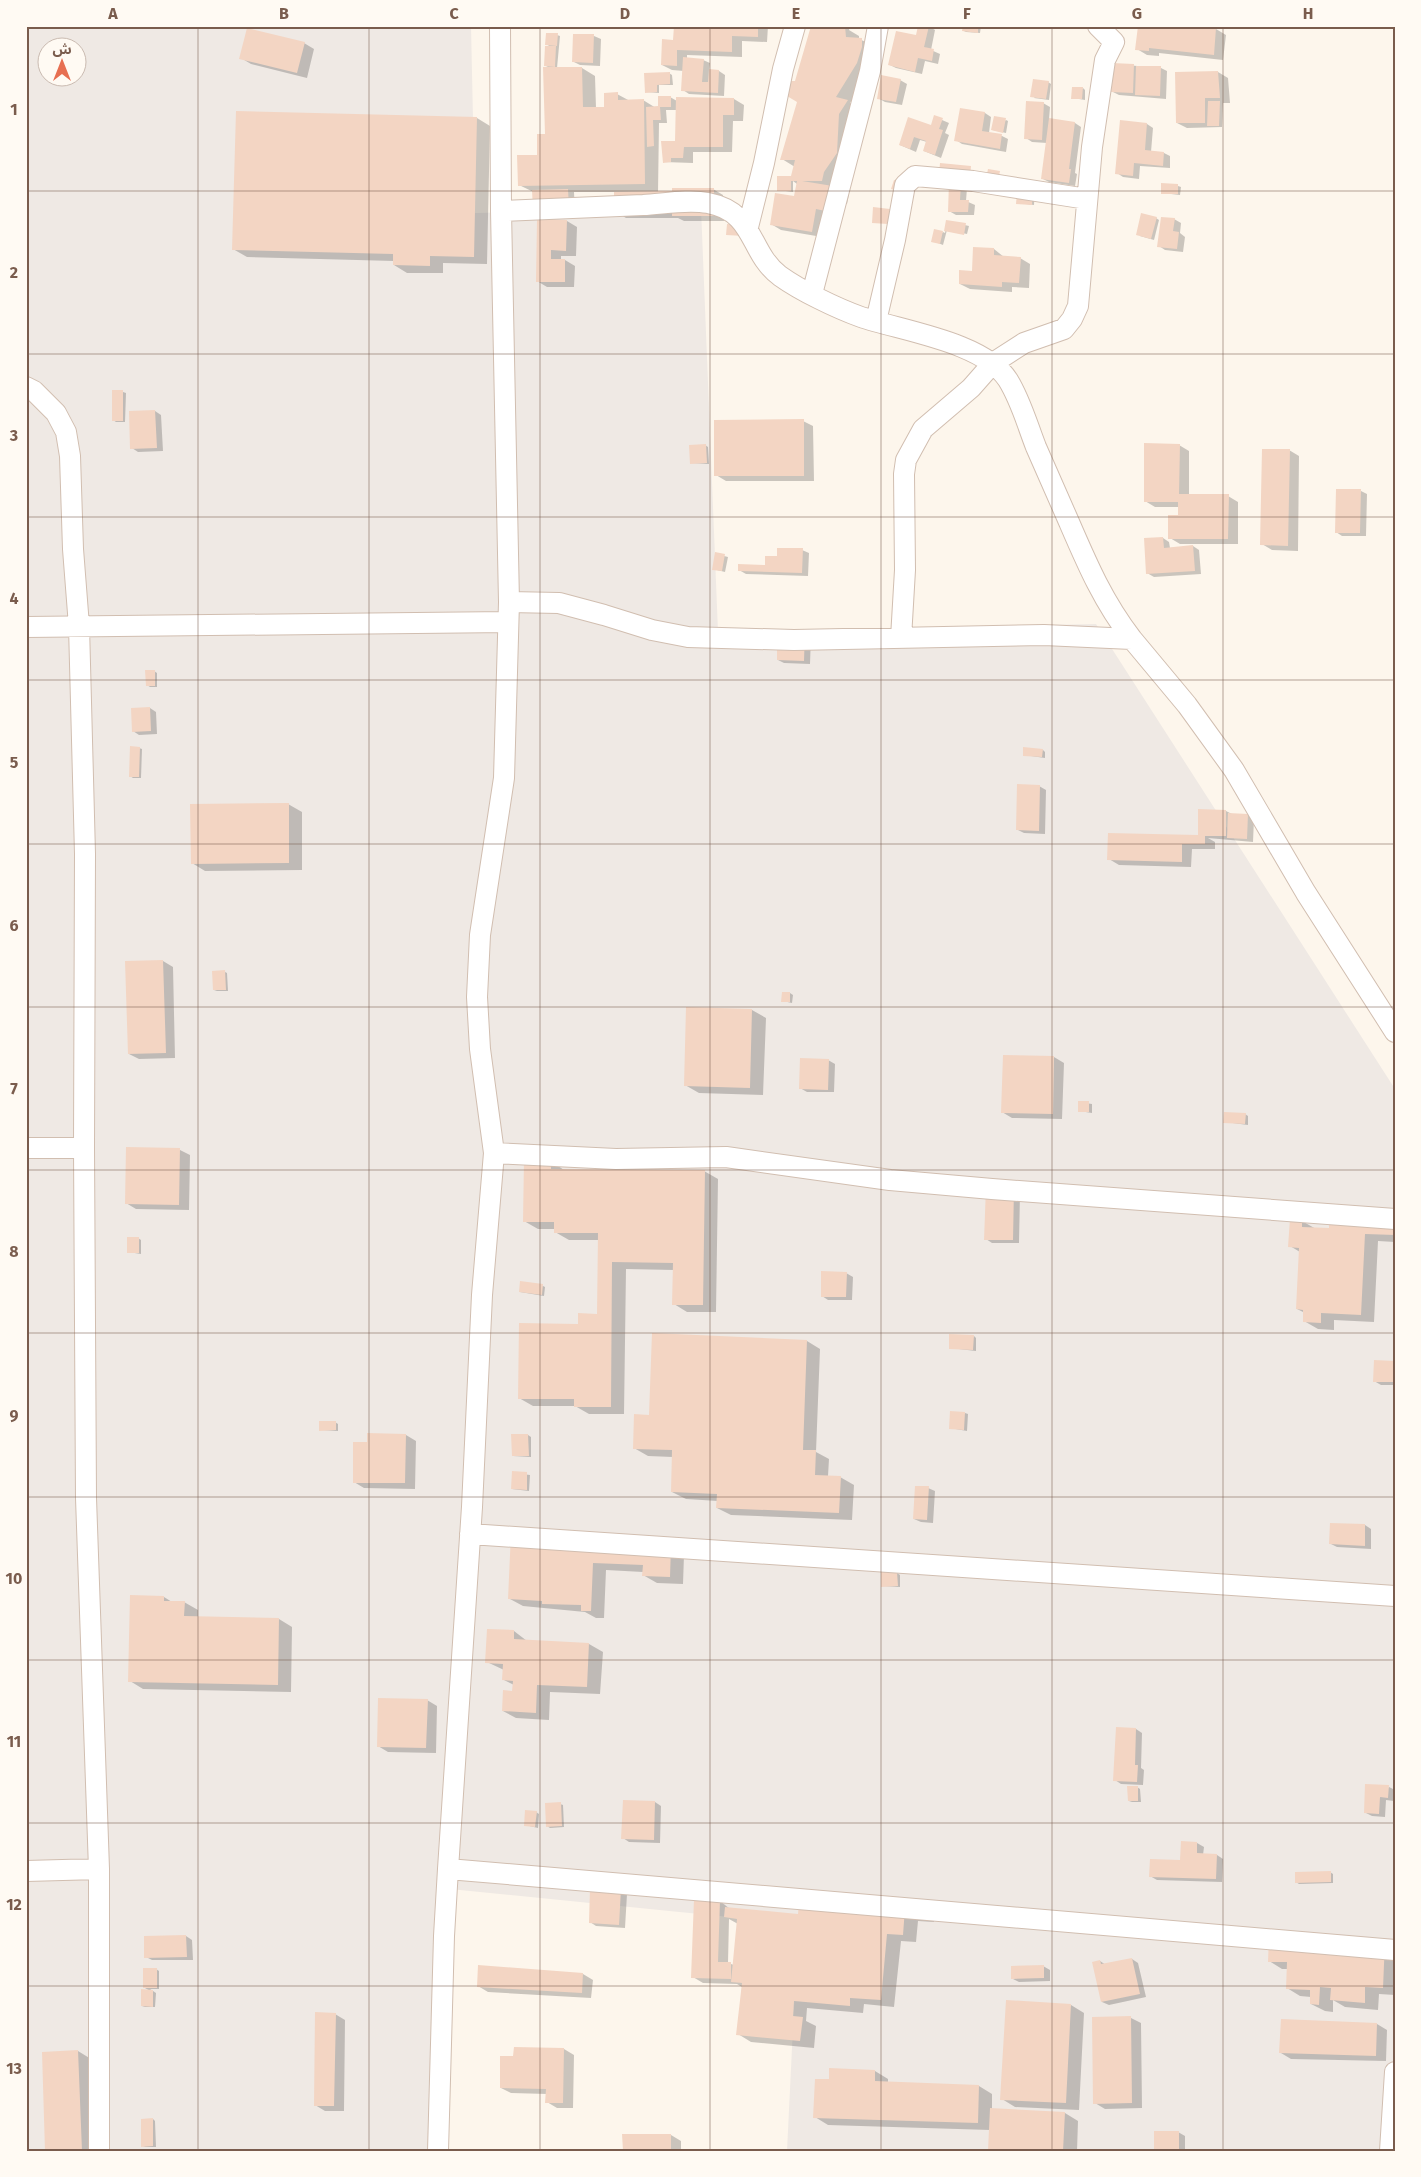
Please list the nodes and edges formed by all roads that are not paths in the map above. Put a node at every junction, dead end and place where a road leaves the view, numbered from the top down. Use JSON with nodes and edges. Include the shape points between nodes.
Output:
{"nodes":[{"id":1,"x":500,"y":26,"type":"edge"},
{"id":2,"x":795,"y":26,"type":"edge"},
{"id":3,"x":878,"y":26,"type":"edge"},
{"id":4,"x":1098,"y":26,"type":"edge"},
{"id":5,"x":1087,"y":199,"type":"junction"},
{"id":6,"x":501,"y":211,"type":"junction"},
{"id":7,"x":748,"y":227,"type":"junction"},
{"id":8,"x":812,"y":294,"type":"junction"},
{"id":9,"x":876,"y":321,"type":"junction"},
{"id":10,"x":993,"y":363,"type":"junction"},
{"id":11,"x":26,"y":387,"type":"edge"},
{"id":12,"x":509,"y":602,"type":"junction"},
{"id":13,"x":508,"y":622,"type":"junction"},
{"id":14,"x":79,"y":626,"type":"junction"},
{"id":15,"x":26,"y":627,"type":"edge"},
{"id":16,"x":901,"y":638,"type":"junction"},
{"id":17,"x":1132,"y":639,"type":"junction"},
{"id":18,"x":1395,"y":1032,"type":"edge"},
{"id":19,"x":26,"y":1148,"type":"edge"},
{"id":20,"x":84,"y":1148,"type":"junction"},
{"id":21,"x":494,"y":1153,"type":"junction"},
{"id":22,"x":1395,"y":1219,"type":"edge"},
{"id":23,"x":470,"y":1534,"type":"junction"},
{"id":24,"x":1395,"y":1596,"type":"edge"},
{"id":25,"x":99,"y":1869,"type":"junction"},
{"id":26,"x":448,"y":1869,"type":"junction"},
{"id":27,"x":26,"y":1871,"type":"edge"},
{"id":28,"x":1395,"y":1950,"type":"edge"},
{"id":29,"x":1395,"y":2072,"type":"edge"},
{"id":30,"x":99,"y":2151,"type":"edge"},
{"id":31,"x":438,"y":2151,"type":"edge"},
{"id":32,"x":1390,"y":2151,"type":"edge"}],
"edges":[{"from":1,"to":6,"type":"street"},
{"from":2,"to":7,"type":"street"},
{"from":3,"to":8,"type":"street","via":[[870,71]]},
{"from":4,"to":5,"type":"street","via":[[1114,42],[1105,60]]},
{"from":5,"to":9,"type":"street","via":[[973,181],[915,176],[906,185]]},
{"from":5,"to":10,"type":"street","via":[[1080,298],[1072,320],[1064,329],[1024,342]]},
{"from":6,"to":7,"type":"street","via":[[707,203],[723,208]]},
{"from":6,"to":12,"type":"street"},
{"from":7,"to":8,"type":"street","via":[[767,264]]},
{"from":8,"to":9,"type":"street"},
{"from":9,"to":10,"type":"street","via":[[930,336]]},
{"from":10,"to":16,"type":"street","via":[[971,388],[922,429],[906,460],[906,570]]},
{"from":10,"to":17,"type":"street","via":[[1007,379],[1024,412],[1097,588]]},
{"from":11,"to":14,"type":"street","via":[[56,413],[66,432]]},
{"from":12,"to":13,"type":"street"},
{"from":12,"to":16,"type":"street","via":[[560,604],[688,637],[794,640]]},
{"from":13,"to":14,"type":"street"},
{"from":13,"to":21,"type":"street","via":[[504,778],[480,935],[477,997],[480,1049]]},
{"from":14,"to":15,"type":"street"},
{"from":14,"to":20,"type":"street","via":[[85,854]]},
{"from":16,"to":17,"type":"street","via":[[1044,635]]},
{"from":17,"to":18,"type":"street","via":[[1187,705],[1234,770],[1306,893]]},
{"from":19,"to":20,"type":"street"},
{"from":20,"to":25,"type":"street","via":[[86,1498]]},
{"from":21,"to":22,"type":"street","via":[[616,1159],[726,1157],[890,1180]]},
{"from":21,"to":23,"type":"street","via":[[482,1295]]},
{"from":23,"to":24,"type":"street"},
{"from":23,"to":26,"type":"street"},
{"from":25,"to":27,"type":"street"},
{"from":25,"to":30,"type":"street"},
{"from":26,"to":28,"type":"street"},
{"from":26,"to":31,"type":"street"},
{"from":29,"to":32,"type":"street"}]}
